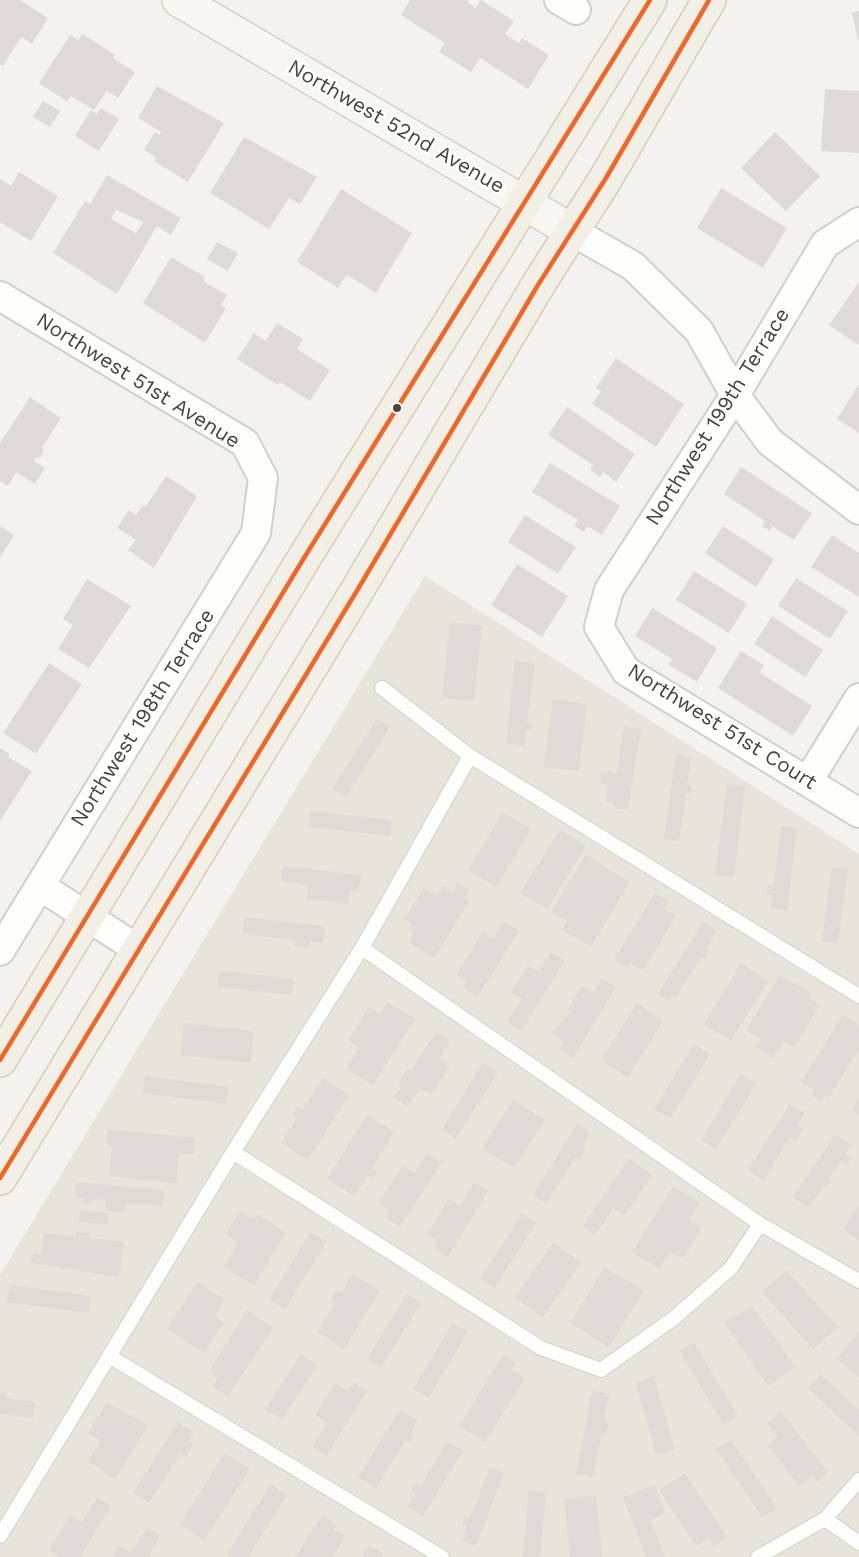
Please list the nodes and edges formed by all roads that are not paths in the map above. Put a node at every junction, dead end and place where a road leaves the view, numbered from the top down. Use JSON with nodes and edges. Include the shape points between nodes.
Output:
{"nodes":[{"id":1,"x":179,"y":0,"type":"edge"},
{"id":2,"x":650,"y":0,"type":"edge"},
{"id":3,"x":709,"y":0,"type":"edge"},
{"id":4,"x":524,"y":202,"type":"junction"},
{"id":5,"x":859,"y":222,"type":"edge"},
{"id":6,"x":572,"y":231,"type":"junction"},
{"id":7,"x":1,"y":299,"type":"edge"},
{"id":8,"x":735,"y":395,"type":"junction"},
{"id":9,"x":263,"y":478,"type":"joint"},
{"id":10,"x":859,"y":510,"type":"edge"},
{"id":11,"x":599,"y":627,"type":"joint"},
{"id":12,"x":382,"y":688,"type":"dead end"},
{"id":13,"x":859,"y":698,"type":"edge"},
{"id":14,"x":470,"y":756,"type":"junction"},
{"id":15,"x":808,"y":781,"type":"junction"},
{"id":16,"x":859,"y":813,"type":"edge"},
{"id":17,"x":40,"y":886,"type":"junction"},
{"id":18,"x":87,"y":917,"type":"junction"},
{"id":19,"x":362,"y":948,"type":"junction"},
{"id":20,"x":139,"y":950,"type":"junction"},
{"id":21,"x":0,"y":951,"type":"edge"},
{"id":22,"x":859,"y":996,"type":"edge"},
{"id":23,"x":0,"y":1060,"type":"edge"},
{"id":24,"x":233,"y":1152,"type":"junction"},
{"id":25,"x":0,"y":1178,"type":"edge"},
{"id":26,"x":760,"y":1224,"type":"junction"},
{"id":27,"x":859,"y":1281,"type":"edge"},
{"id":28,"x":110,"y":1356,"type":"junction"},
{"id":29,"x":859,"y":1480,"type":"edge"},
{"id":30,"x":825,"y":1519,"type":"junction"},
{"id":31,"x":0,"y":1536,"type":"edge"},
{"id":32,"x":859,"y":1543,"type":"edge"},
{"id":33,"x":441,"y":1557,"type":"edge"},
{"id":34,"x":758,"y":1557,"type":"edge"}],
"edges":[{"from":1,"to":4,"type":"street","name":"Northwest 52nd Avenue"},
{"from":2,"to":4,"type":"main road"},
{"from":3,"to":6,"type":"main road"},
{"from":4,"to":6,"type":"street","name":"Northwest 52nd Avenue"},
{"from":4,"to":18,"type":"main road"},
{"from":5,"to":8,"type":"street","name":"Northwest 199th Terrace","via":[[825,244]]},
{"from":6,"to":8,"type":"street","name":"Northwest 52nd Avenue","via":[[633,266],[699,331]]},
{"from":6,"to":20,"type":"main road"},
{"from":7,"to":9,"type":"street","name":"Northwest 51st Avenue","via":[[245,443]]},
{"from":8,"to":10,"type":"street","name":"Northwest 52nd Avenue","via":[[770,442]]},
{"from":8,"to":11,"type":"street","name":"Northwest 199th Terrace","via":[[609,590]]},
{"from":9,"to":17,"type":"street","name":"Northwest 198th Terrace","via":[[256,533]]},
{"from":11,"to":15,"type":"street","name":"Northwest 51st Court","via":[[626,671]]},
{"from":12,"to":14,"type":"lane"},
{"from":13,"to":15,"type":"street"},
{"from":14,"to":19,"type":"lane"},
{"from":14,"to":22,"type":"lane"},
{"from":15,"to":16,"type":"street","name":"Northwest 51st Court"},
{"from":17,"to":18,"type":"street"},
{"from":17,"to":21,"type":"street","name":"Northwest 198th Terrace"},
{"from":18,"to":20,"type":"street"},
{"from":18,"to":23,"type":"main road"},
{"from":19,"to":24,"type":"lane"},
{"from":19,"to":26,"type":"lane"},
{"from":20,"to":25,"type":"main road"},
{"from":24,"to":26,"type":"lane","via":[[541,1348],[601,1370],[674,1318],[731,1268]]},
{"from":24,"to":28,"type":"lane"},
{"from":26,"to":27,"type":"lane"},
{"from":28,"to":31,"type":"lane"},
{"from":28,"to":33,"type":"lane"},
{"from":29,"to":30,"type":"lane"},
{"from":30,"to":32,"type":"lane"},
{"from":30,"to":34,"type":"lane"}]}
